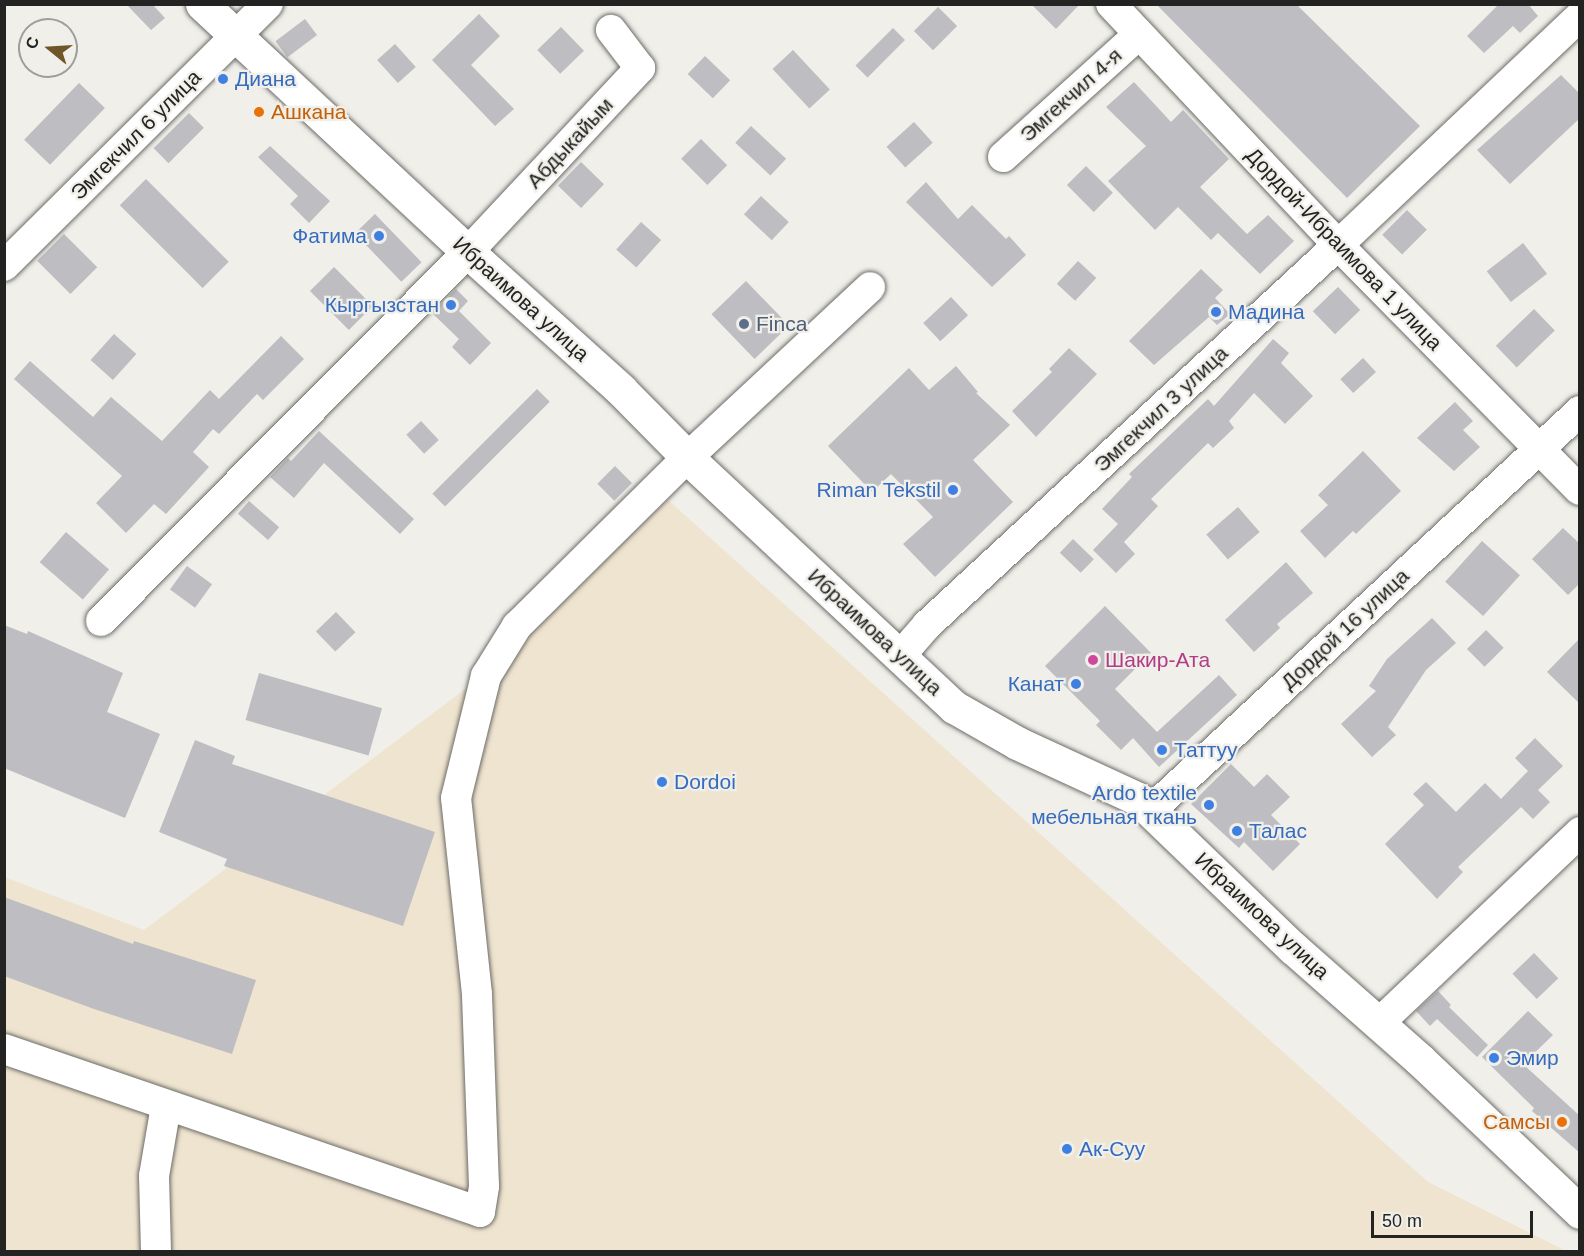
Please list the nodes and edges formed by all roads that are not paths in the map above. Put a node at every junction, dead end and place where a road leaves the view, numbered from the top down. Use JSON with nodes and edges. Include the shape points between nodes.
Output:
{"nodes":[{"id":1,"x":202,"y":4,"type":"edge"},
{"id":2,"x":268,"y":4,"type":"edge"},
{"id":3,"x":1111,"y":4,"type":"edge"},
{"id":4,"x":1580,"y":16,"type":"edge"},
{"id":5,"x":611,"y":30,"type":"dead end"},
{"id":6,"x":1139,"y":34,"type":"junction"},
{"id":7,"x":236,"y":35,"type":"junction"},
{"id":8,"x":1003,"y":157,"type":"dead end"},
{"id":9,"x":1338,"y":245,"type":"junction"},
{"id":10,"x":468,"y":252,"type":"junction"},
{"id":11,"x":4,"y":266,"type":"edge"},
{"id":12,"x":870,"y":287,"type":"dead end"},
{"id":13,"x":1580,"y":411,"type":"edge"},
{"id":14,"x":1540,"y":449,"type":"junction"},
{"id":15,"x":688,"y":457,"type":"junction"},
{"id":16,"x":1580,"y":490,"type":"edge"},
{"id":17,"x":101,"y":621,"type":"dead end"},
{"id":18,"x":901,"y":655,"type":"junction"},
{"id":19,"x":1151,"y":810,"type":"junction"},
{"id":20,"x":1580,"y":832,"type":"edge"},
{"id":21,"x":1378,"y":1024,"type":"junction"},
{"id":22,"x":4,"y":1050,"type":"edge"},
{"id":23,"x":166,"y":1106,"type":"junction"},
{"id":24,"x":1580,"y":1212,"type":"edge"},
{"id":25,"x":156,"y":1251,"type":"edge"}],
"edges":[{"from":1,"to":7,"type":"main road","name":"Ибраимова улица"},
{"from":2,"to":7,"type":"street","name":"Эмгекчил 6 улица"},
{"from":3,"to":6,"type":"street","name":"Дордой-Ибраимова 1 улица"},
{"from":4,"to":9,"type":"street","name":"Эмгекчил 3 улица"},
{"from":5,"to":10,"type":"street","name":"Абдыкайым","via":[[640,68]]},
{"from":6,"to":8,"type":"street","name":"Эмгекчил 4-я"},
{"from":6,"to":9,"type":"street","name":"Дордой-Ибраимова 1 улица"},
{"from":7,"to":10,"type":"main road","name":"Ибраимова улица"},
{"from":7,"to":11,"type":"street","name":"Эмгекчил 6 улица"},
{"from":9,"to":14,"type":"street","name":"Дордой-Ибраимова 1 улица"},
{"from":9,"to":18,"type":"street","name":"Эмгекчил 3 улица","via":[[927,625]]},
{"from":10,"to":15,"type":"main road","name":"Ибраимова улица","via":[[621,390]]},
{"from":10,"to":17,"type":"street"},
{"from":12,"to":15,"type":"street"},
{"from":13,"to":14,"type":"street","name":"Дордой 16 улица"},
{"from":14,"to":16,"type":"street","name":"Дордой-Ибраимова 1 улица"},
{"from":14,"to":19,"type":"street","name":"Дордой 16 улица"},
{"from":15,"to":18,"type":"main road","name":"Ибраимова улица"},
{"from":15,"to":23,"type":"street","via":[[517,627],[486,676],[456,798],[477,994],[484,1186],[480,1212]]},
{"from":18,"to":19,"type":"main road","name":"Ибраимова улица","via":[[954,707],[1017,743],[1138,799]]},
{"from":19,"to":21,"type":"main road","name":"Ибраимова улица","via":[[1293,948]]},
{"from":20,"to":21,"type":"street"},
{"from":21,"to":24,"type":"main road","name":"Ибраимова улица"},
{"from":22,"to":23,"type":"street"},
{"from":23,"to":25,"type":"street","via":[[154,1176]]}]}
